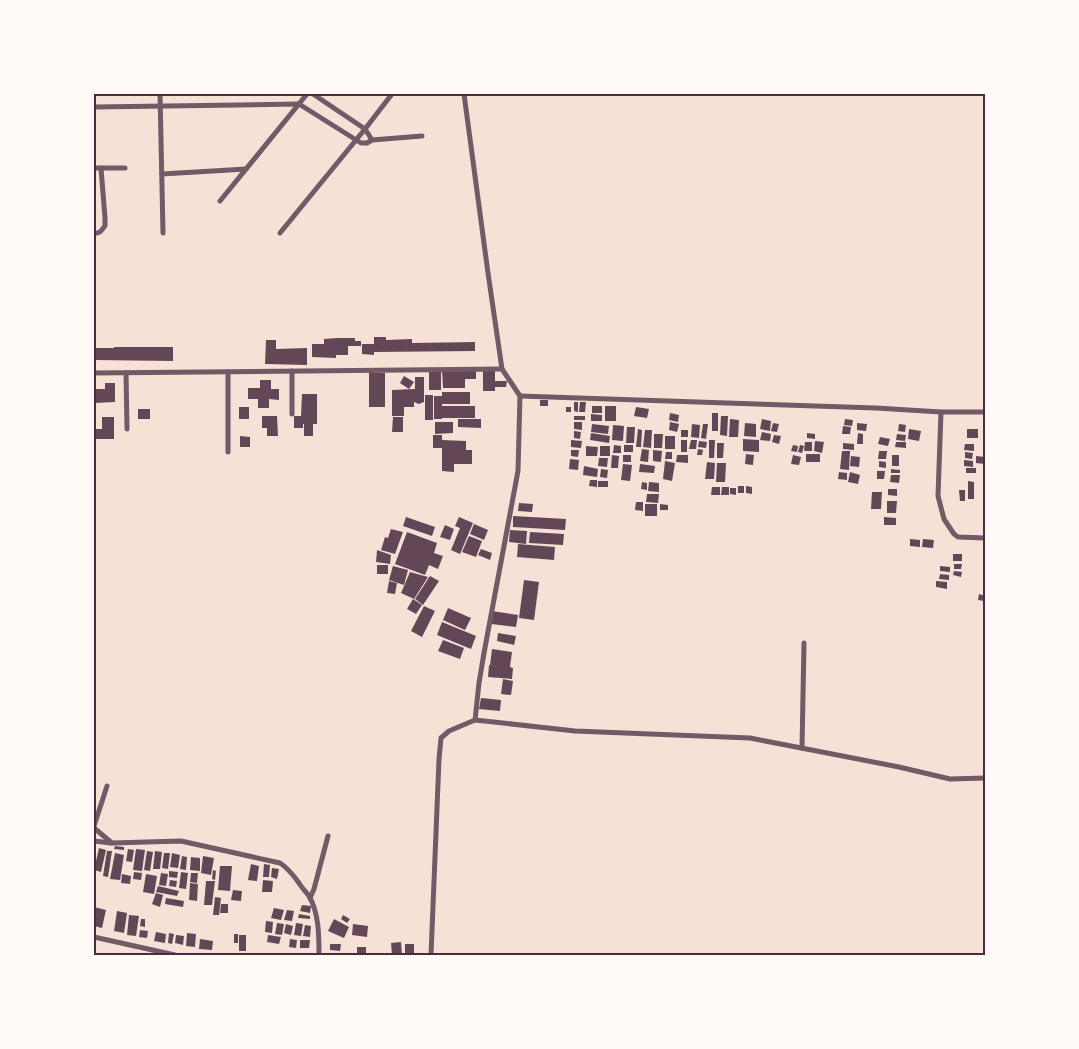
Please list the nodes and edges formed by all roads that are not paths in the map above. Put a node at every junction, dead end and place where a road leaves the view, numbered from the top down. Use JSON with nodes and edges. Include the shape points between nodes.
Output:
{"nodes":[{"id":1,"x":160,"y":94,"type":"edge"},
{"id":2,"x":306,"y":94,"type":"edge"},
{"id":3,"x":313,"y":94,"type":"edge"},
{"id":4,"x":392,"y":94,"type":"edge"},
{"id":5,"x":464,"y":94,"type":"edge"},
{"id":6,"x":299,"y":104,"type":"junction"},
{"id":7,"x":160,"y":106,"type":"junction"},
{"id":8,"x":94,"y":107,"type":"edge"},
{"id":9,"x":365,"y":129,"type":"junction"},
{"id":10,"x":422,"y":136,"type":"dead end"},
{"id":11,"x":356,"y":140,"type":"junction"},
{"id":12,"x":372,"y":140,"type":"junction"},
{"id":13,"x":94,"y":168,"type":"edge"},
{"id":14,"x":101,"y":168,"type":"junction"},
{"id":15,"x":125,"y":168,"type":"dead end"},
{"id":16,"x":246,"y":169,"type":"junction"},
{"id":17,"x":162,"y":174,"type":"junction"},
{"id":18,"x":220,"y":201,"type":"dead end"},
{"id":19,"x":163,"y":233,"type":"dead end"},
{"id":20,"x":280,"y":233,"type":"dead end"},
{"id":21,"x":94,"y":234,"type":"edge"},
{"id":22,"x":502,"y":369,"type":"junction"},
{"id":23,"x":292,"y":371,"type":"junction"},
{"id":24,"x":228,"y":372,"type":"junction"},
{"id":25,"x":94,"y":373,"type":"edge"},
{"id":26,"x":126,"y":373,"type":"junction"},
{"id":27,"x":520,"y":396,"type":"junction"},
{"id":28,"x":941,"y":412,"type":"junction"},
{"id":29,"x":985,"y":412,"type":"edge"},
{"id":30,"x":292,"y":414,"type":"dead end"},
{"id":31,"x":127,"y":429,"type":"dead end"},
{"id":32,"x":228,"y":452,"type":"dead end"},
{"id":33,"x":985,"y":538,"type":"edge"},
{"id":34,"x":804,"y":643,"type":"dead end"},
{"id":35,"x":475,"y":720,"type":"junction"},
{"id":36,"x":802,"y":748,"type":"junction"},
{"id":37,"x":985,"y":778,"type":"edge"},
{"id":38,"x":106,"y":786,"type":"dead end"},
{"id":39,"x":94,"y":827,"type":"edge"},
{"id":40,"x":328,"y":836,"type":"dead end"},
{"id":41,"x":94,"y":841,"type":"edge"},
{"id":42,"x":112,"y":843,"type":"junction"},
{"id":43,"x":310,"y":898,"type":"junction"},
{"id":44,"x":94,"y":937,"type":"edge"},
{"id":45,"x":175,"y":955,"type":"edge"},
{"id":46,"x":319,"y":955,"type":"edge"},
{"id":47,"x":431,"y":955,"type":"edge"}],
"edges":[{"from":1,"to":7,"type":"street"},
{"from":2,"to":6,"type":"street"},
{"from":3,"to":9,"type":"street"},
{"from":4,"to":9,"type":"street"},
{"from":5,"to":22,"type":"street"},
{"from":6,"to":7,"type":"street"},
{"from":6,"to":11,"type":"street"},
{"from":6,"to":16,"type":"street"},
{"from":7,"to":8,"type":"street"},
{"from":7,"to":17,"type":"street"},
{"from":9,"to":11,"type":"street"},
{"from":9,"to":12,"type":"street"},
{"from":10,"to":12,"type":"street"},
{"from":11,"to":12,"type":"street","via":[[364,144]]},
{"from":11,"to":20,"type":"street"},
{"from":13,"to":14,"type":"street"},
{"from":14,"to":15,"type":"street"},
{"from":14,"to":21,"type":"street","via":[[105,218],[100,232]]},
{"from":16,"to":17,"type":"street"},
{"from":16,"to":18,"type":"street"},
{"from":17,"to":19,"type":"street"},
{"from":22,"to":23,"type":"street"},
{"from":22,"to":27,"type":"street"},
{"from":23,"to":24,"type":"street"},
{"from":23,"to":30,"type":"street"},
{"from":24,"to":26,"type":"street"},
{"from":24,"to":32,"type":"street"},
{"from":25,"to":26,"type":"street"},
{"from":26,"to":31,"type":"street"},
{"from":27,"to":28,"type":"street"},
{"from":27,"to":35,"type":"street","via":[[518,471],[484,653]]},
{"from":28,"to":29,"type":"street"},
{"from":28,"to":33,"type":"street","via":[[938,496],[944,519],[958,537]]},
{"from":34,"to":36,"type":"street"},
{"from":35,"to":36,"type":"street","via":[[575,731],[750,738]]},
{"from":35,"to":47,"type":"street","via":[[441,738]]},
{"from":36,"to":37,"type":"street","via":[[950,779]]},
{"from":38,"to":39,"type":"street"},
{"from":39,"to":42,"type":"street"},
{"from":40,"to":43,"type":"street"},
{"from":41,"to":42,"type":"street"},
{"from":42,"to":43,"type":"street","via":[[180,841],[275,861],[285,866]]},
{"from":43,"to":46,"type":"street","via":[[316,912]]},
{"from":44,"to":45,"type":"street"}]}
